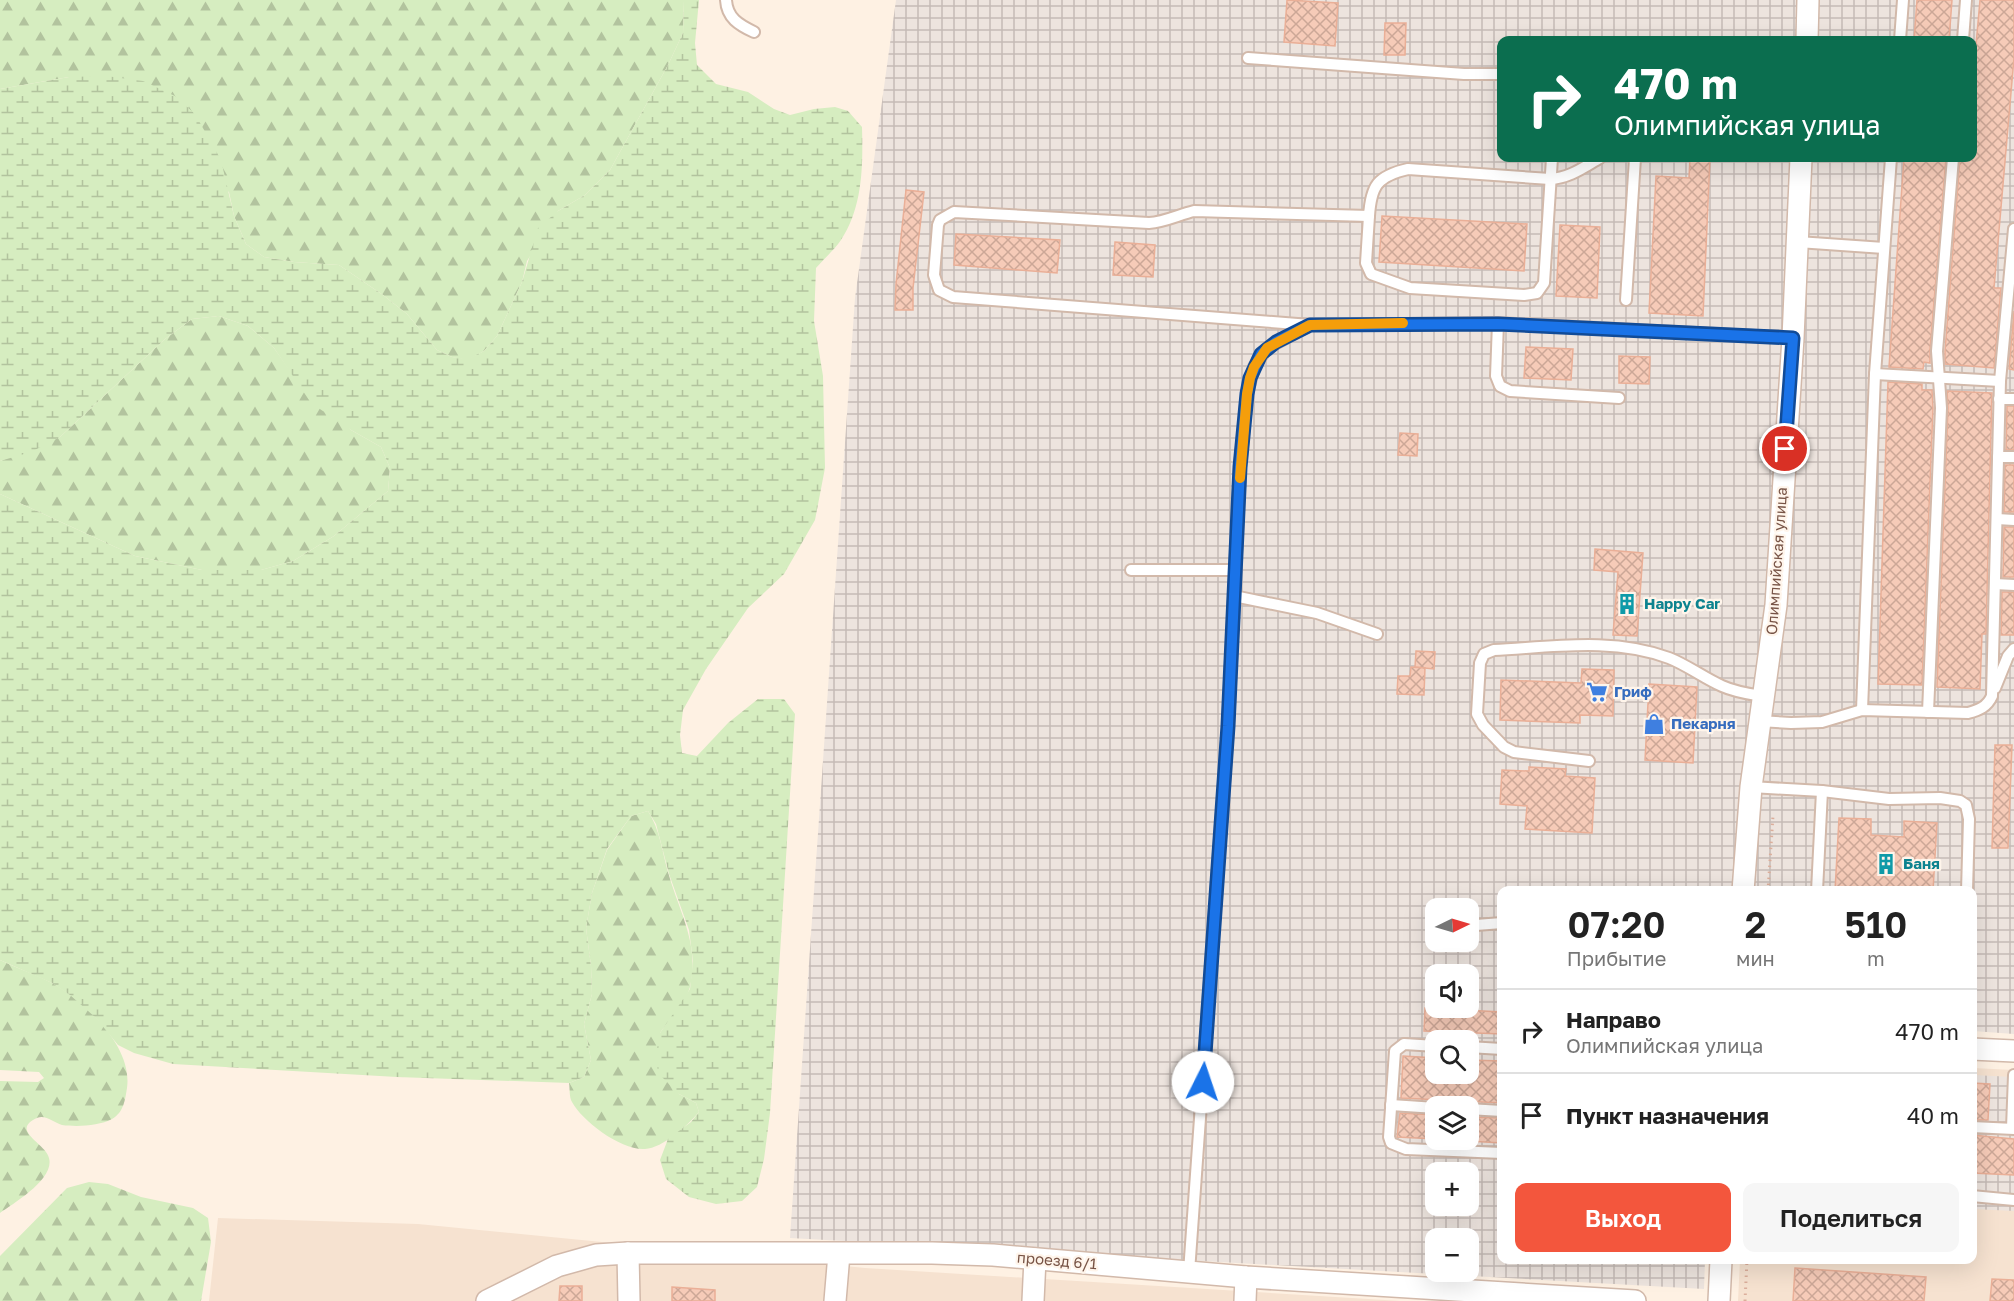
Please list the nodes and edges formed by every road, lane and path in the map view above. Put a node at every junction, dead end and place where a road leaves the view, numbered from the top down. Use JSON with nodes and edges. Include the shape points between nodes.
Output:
{"nodes":[{"id":1,"x":726,"y":0,"type":"edge"},
{"id":2,"x":1808,"y":0,"type":"edge"},
{"id":3,"x":1903,"y":0,"type":"edge"},
{"id":4,"x":1966,"y":0,"type":"edge"},
{"id":5,"x":754,"y":32,"type":"dead end"},
{"id":6,"x":1807,"y":36,"type":"edge"},
{"id":7,"x":1900,"y":36,"type":"edge"},
{"id":8,"x":1963,"y":36,"type":"edge"},
{"id":9,"x":1248,"y":58,"type":"dead end"},
{"id":10,"x":1497,"y":74,"type":"edge"},
{"id":11,"x":1552,"y":162,"type":"edge"},
{"id":12,"x":1593,"y":162,"type":"edge"},
{"id":13,"x":1635,"y":162,"type":"edge"},
{"id":14,"x":1802,"y":162,"type":"edge"},
{"id":15,"x":1891,"y":162,"type":"edge"},
{"id":16,"x":1953,"y":162,"type":"edge"},
{"id":17,"x":1550,"y":179,"type":"junction"},
{"id":18,"x":1368,"y":216,"type":"junction"},
{"id":19,"x":2014,"y":229,"type":"edge"},
{"id":20,"x":1797,"y":242,"type":"junction"},
{"id":21,"x":1884,"y":248,"type":"junction"},
{"id":22,"x":1626,"y":300,"type":"dead end"},
{"id":23,"x":1498,"y":324,"type":"junction"},
{"id":24,"x":1310,"y":325,"type":"junction"},
{"id":25,"x":1793,"y":338,"type":"junction"},
{"id":26,"x":1875,"y":375,"type":"junction"},
{"id":27,"x":1938,"y":378,"type":"junction"},
{"id":28,"x":2000,"y":381,"type":"junction"},
{"id":29,"x":1619,"y":399,"type":"dead end"},
{"id":30,"x":1999,"y":399,"type":"junction"},
{"id":31,"x":2014,"y":399,"type":"edge"},
{"id":32,"x":1998,"y":457,"type":"junction"},
{"id":33,"x":2014,"y":458,"type":"edge"},
{"id":34,"x":1997,"y":519,"type":"junction"},
{"id":35,"x":2014,"y":519,"type":"edge"},
{"id":36,"x":1131,"y":570,"type":"dead end"},
{"id":37,"x":1236,"y":570,"type":"junction"},
{"id":38,"x":1995,"y":584,"type":"junction"},
{"id":39,"x":2014,"y":585,"type":"edge"},
{"id":40,"x":1234,"y":596,"type":"junction"},
{"id":41,"x":1377,"y":634,"type":"dead end"},
{"id":42,"x":2014,"y":649,"type":"edge"},
{"id":43,"x":1762,"y":696,"type":"junction"},
{"id":44,"x":1992,"y":696,"type":"junction"},
{"id":45,"x":1862,"y":710,"type":"junction"},
{"id":46,"x":1928,"y":712,"type":"junction"},
{"id":47,"x":1759,"y":721,"type":"junction"},
{"id":48,"x":1589,"y":761,"type":"dead end"},
{"id":49,"x":1751,"y":787,"type":"junction"},
{"id":50,"x":1822,"y":791,"type":"junction"},
{"id":51,"x":1773,"y":816,"type":"dead end"},
{"id":52,"x":1743,"y":886,"type":"edge"},
{"id":53,"x":1768,"y":886,"type":"edge"},
{"id":54,"x":1816,"y":886,"type":"edge"},
{"id":55,"x":1967,"y":886,"type":"edge"},
{"id":56,"x":1497,"y":923,"type":"edge"},
{"id":57,"x":1479,"y":925,"type":"edge"},
{"id":58,"x":1425,"y":1045,"type":"edge"},
{"id":59,"x":1479,"y":1048,"type":"edge"},
{"id":60,"x":1497,"y":1049,"type":"edge"},
{"id":61,"x":1977,"y":1049,"type":"edge"},
{"id":62,"x":2014,"y":1051,"type":"edge"},
{"id":63,"x":2014,"y":1076,"type":"edge"},
{"id":64,"x":1391,"y":1105,"type":"junction"},
{"id":65,"x":1425,"y":1107,"type":"edge"},
{"id":66,"x":1479,"y":1110,"type":"edge"},
{"id":67,"x":1497,"y":1111,"type":"edge"},
{"id":68,"x":1977,"y":1127,"type":"edge"},
{"id":69,"x":2013,"y":1129,"type":"edge"},
{"id":70,"x":1497,"y":1153,"type":"edge"},
{"id":71,"x":1977,"y":1196,"type":"edge"},
{"id":72,"x":2014,"y":1200,"type":"edge"},
{"id":73,"x":628,"y":1253,"type":"junction"},
{"id":74,"x":839,"y":1254,"type":"junction"},
{"id":75,"x":1035,"y":1259,"type":"junction"},
{"id":76,"x":1721,"y":1264,"type":"edge"},
{"id":77,"x":1747,"y":1264,"type":"edge"},
{"id":78,"x":1189,"y":1272,"type":"junction"},
{"id":79,"x":1246,"y":1276,"type":"junction"},
{"id":80,"x":1486,"y":1297,"type":"edge"},
{"id":81,"x":487,"y":1301,"type":"edge"},
{"id":82,"x":628,"y":1301,"type":"edge"},
{"id":83,"x":835,"y":1301,"type":"edge"},
{"id":84,"x":1033,"y":1301,"type":"edge"},
{"id":85,"x":1245,"y":1301,"type":"edge"},
{"id":86,"x":1635,"y":1301,"type":"edge"},
{"id":87,"x":1719,"y":1301,"type":"edge"},
{"id":88,"x":1745,"y":1301,"type":"edge"}],
"edges":[{"from":1,"to":5,"type":"lane","via":[[730,15]]},
{"from":2,"to":6,"type":"street"},
{"from":3,"to":7,"type":"lane"},
{"from":4,"to":8,"type":"lane"},
{"from":9,"to":10,"type":"lane"},
{"from":11,"to":17,"type":"lane"},
{"from":12,"to":17,"type":"lane","via":[[1562,178]]},
{"from":13,"to":22,"type":"lane"},
{"from":14,"to":20,"type":"street","name":"Олимпийская улица"},
{"from":15,"to":21,"type":"lane"},
{"from":16,"to":27,"type":"lane"},
{"from":17,"to":18,"type":"lane","via":[[1408,169],[1393,172],[1375,187]]},
{"from":17,"to":18,"type":"lane","via":[[1544,283],[1533,294],[1410,288],[1371,274],[1366,263]]},
{"from":18,"to":24,"type":"lane","via":[[1194,211],[1149,223],[963,212],[946,215],[938,225],[935,284],[953,297]]},
{"from":19,"to":28,"type":"lane"},
{"from":20,"to":21,"type":"lane"},
{"from":20,"to":25,"type":"street","name":"Олимпийская улица"},
{"from":21,"to":26,"type":"lane"},
{"from":23,"to":24,"type":"lane"},
{"from":23,"to":25,"type":"lane"},
{"from":23,"to":29,"type":"lane","via":[[1496,376],[1500,386],[1509,392]]},
{"from":24,"to":37,"type":"lane","via":[[1267,348],[1250,378],[1240,467]]},
{"from":25,"to":43,"type":"street","name":"Олимпийская улица","via":[[1776,605]]},
{"from":26,"to":27,"type":"lane"},
{"from":26,"to":45,"type":"lane"},
{"from":27,"to":28,"type":"lane"},
{"from":27,"to":46,"type":"lane","via":[[1941,408]]},
{"from":28,"to":30,"type":"lane"},
{"from":30,"to":31,"type":"lane"},
{"from":30,"to":32,"type":"lane"},
{"from":32,"to":33,"type":"lane"},
{"from":32,"to":34,"type":"lane"},
{"from":34,"to":35,"type":"lane"},
{"from":34,"to":38,"type":"lane"},
{"from":36,"to":37,"type":"lane"},
{"from":37,"to":40,"type":"lane"},
{"from":38,"to":39,"type":"lane"},
{"from":38,"to":44,"type":"lane"},
{"from":40,"to":41,"type":"lane","via":[[1317,613]]},
{"from":40,"to":78,"type":"lane"},
{"from":42,"to":44,"type":"lane"},
{"from":43,"to":47,"type":"street","name":"Олимпийская улица"},
{"from":43,"to":48,"type":"lane","via":[[1722,686],[1670,659],[1641,650],[1584,645],[1494,650],[1484,654],[1477,714],[1504,747],[1515,752]]},
{"from":44,"to":46,"type":"lane","via":[[1980,710]]},
{"from":45,"to":46,"type":"lane"},
{"from":45,"to":47,"type":"lane","via":[[1822,722]]},
{"from":47,"to":49,"type":"street","name":"Олимпийская улица"},
{"from":49,"to":50,"type":"lane"},
{"from":49,"to":52,"type":"street","name":"Олимпийская улица"},
{"from":50,"to":54,"type":"lane"},
{"from":50,"to":55,"type":"lane","via":[[1889,799],[1960,801],[1969,819]]},
{"from":51,"to":53,"type":"path"},
{"from":56,"to":57,"type":"lane"},
{"from":58,"to":64,"type":"lane","via":[[1404,1044],[1395,1051]]},
{"from":59,"to":60,"type":"lane"},
{"from":61,"to":62,"type":"street"},
{"from":63,"to":69,"type":"lane"},
{"from":64,"to":65,"type":"lane"},
{"from":64,"to":70,"type":"lane","via":[[1389,1137],[1396,1146]]},
{"from":66,"to":67,"type":"lane"},
{"from":68,"to":69,"type":"lane"},
{"from":71,"to":72,"type":"lane"},
{"from":73,"to":74,"type":"street","name":"проезд 6/1"},
{"from":73,"to":81,"type":"street","name":"проезд 6/1","via":[[596,1255],[557,1266]]},
{"from":73,"to":82,"type":"street"},
{"from":74,"to":75,"type":"street","name":"проезд 6/1","via":[[932,1253]]},
{"from":74,"to":83,"type":"street"},
{"from":75,"to":78,"type":"street","name":"проезд 6/1"},
{"from":75,"to":84,"type":"street"},
{"from":76,"to":87,"type":"street"},
{"from":77,"to":88,"type":"path"},
{"from":78,"to":79,"type":"street","name":"проезд 6/1"},
{"from":79,"to":80,"type":"street","name":"проезд 6/1"},
{"from":79,"to":85,"type":"street"},
{"from":80,"to":86,"type":"street","name":"проезд 6/1"}]}
